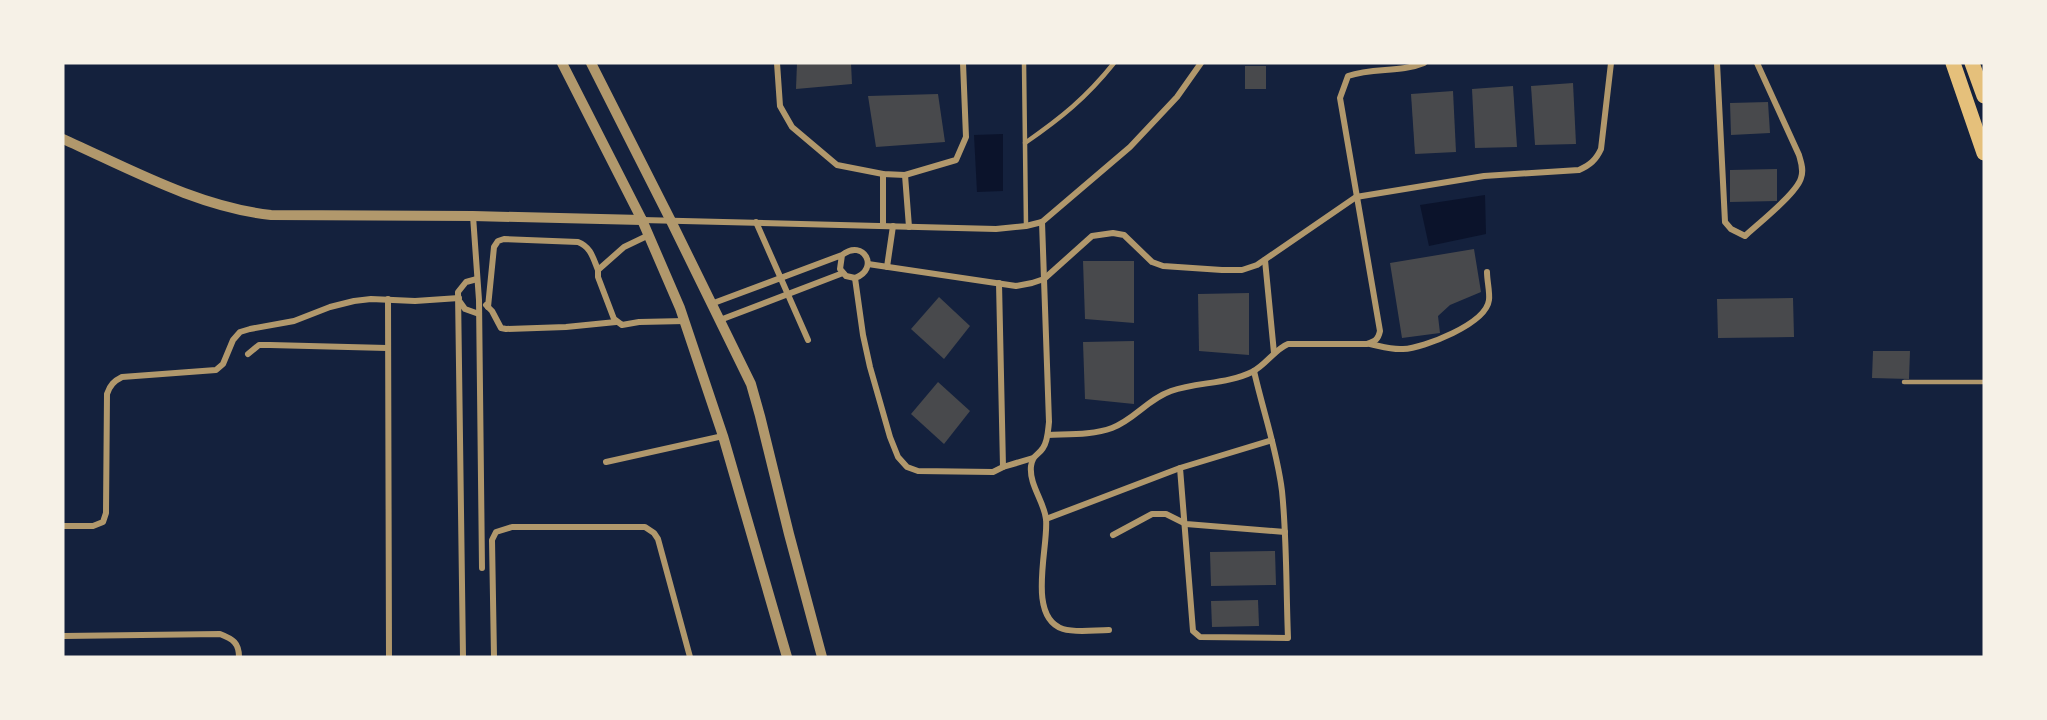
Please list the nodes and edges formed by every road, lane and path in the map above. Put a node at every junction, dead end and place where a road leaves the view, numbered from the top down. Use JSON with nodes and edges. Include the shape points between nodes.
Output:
{"nodes":[{"id":1,"x":562,"y":63,"type":"edge"},
{"id":2,"x":591,"y":63,"type":"edge"},
{"id":3,"x":777,"y":63,"type":"edge"},
{"id":4,"x":963,"y":63,"type":"edge"},
{"id":5,"x":1024,"y":63,"type":"edge"},
{"id":6,"x":1114,"y":63,"type":"edge"},
{"id":7,"x":1201,"y":63,"type":"edge"},
{"id":8,"x":1425,"y":63,"type":"edge"},
{"id":9,"x":1611,"y":63,"type":"edge"},
{"id":10,"x":1717,"y":63,"type":"edge"},
{"id":11,"x":1757,"y":63,"type":"edge"},
{"id":12,"x":1953,"y":63,"type":"edge"},
{"id":13,"x":1972,"y":63,"type":"edge"},
{"id":14,"x":1984,"y":96,"type":"edge"},
{"id":15,"x":63,"y":139,"type":"edge"},
{"id":16,"x":1024,"y":143,"type":"junction"},
{"id":17,"x":1984,"y":153,"type":"edge"},
{"id":18,"x":883,"y":174,"type":"junction"},
{"id":19,"x":905,"y":175,"type":"junction"},
{"id":20,"x":1356,"y":197,"type":"junction"},
{"id":21,"x":473,"y":216,"type":"junction"},
{"id":22,"x":642,"y":220,"type":"junction"},
{"id":23,"x":671,"y":220,"type":"junction"},
{"id":24,"x":756,"y":222,"type":"junction"},
{"id":25,"x":1042,"y":222,"type":"junction"},
{"id":26,"x":884,"y":226,"type":"junction"},
{"id":27,"x":893,"y":226,"type":"junction"},
{"id":28,"x":1026,"y":226,"type":"junction"},
{"id":29,"x":909,"y":227,"type":"junction"},
{"id":30,"x":649,"y":235,"type":"junction"},
{"id":31,"x":842,"y":255,"type":"junction"},
{"id":32,"x":1265,"y":260,"type":"junction"},
{"id":33,"x":868,"y":264,"type":"junction"},
{"id":34,"x":887,"y":267,"type":"junction"},
{"id":35,"x":598,"y":270,"type":"junction"},
{"id":36,"x":1486,"y":272,"type":"dead end"},
{"id":37,"x":843,"y":273,"type":"junction"},
{"id":38,"x":780,"y":278,"type":"junction"},
{"id":39,"x":855,"y":278,"type":"junction"},
{"id":40,"x":477,"y":279,"type":"junction"},
{"id":41,"x":1044,"y":279,"type":"junction"},
{"id":42,"x":999,"y":283,"type":"junction"},
{"id":43,"x":786,"y":294,"type":"junction"},
{"id":44,"x":459,"y":298,"type":"junction"},
{"id":45,"x":388,"y":299,"type":"junction"},
{"id":46,"x":479,"y":300,"type":"junction"},
{"id":47,"x":711,"y":304,"type":"junction"},
{"id":48,"x":488,"y":307,"type":"junction"},
{"id":49,"x":479,"y":314,"type":"junction"},
{"id":50,"x":720,"y":320,"type":"junction"},
{"id":51,"x":685,"y":321,"type":"junction"},
{"id":52,"x":616,"y":322,"type":"junction"},
{"id":53,"x":808,"y":340,"type":"dead end"},
{"id":54,"x":1367,"y":344,"type":"junction"},
{"id":55,"x":387,"y":348,"type":"junction"},
{"id":56,"x":1274,"y":353,"type":"junction"},
{"id":57,"x":248,"y":354,"type":"dead end"},
{"id":58,"x":1254,"y":371,"type":"junction"},
{"id":59,"x":1904,"y":382,"type":"dead end"},
{"id":60,"x":1984,"y":382,"type":"edge"},
{"id":61,"x":1048,"y":435,"type":"junction"},
{"id":62,"x":723,"y":436,"type":"junction"},
{"id":63,"x":1272,"y":440,"type":"junction"},
{"id":64,"x":1033,"y":458,"type":"junction"},
{"id":65,"x":606,"y":462,"type":"dead end"},
{"id":66,"x":1003,"y":467,"type":"junction"},
{"id":67,"x":1180,"y":468,"type":"junction"},
{"id":68,"x":1046,"y":519,"type":"junction"},
{"id":69,"x":1185,"y":524,"type":"junction"},
{"id":70,"x":63,"y":526,"type":"edge"},
{"id":71,"x":1285,"y":532,"type":"junction"},
{"id":72,"x":1113,"y":535,"type":"dead end"},
{"id":73,"x":482,"y":568,"type":"dead end"},
{"id":74,"x":1108,"y":630,"type":"dead end"},
{"id":75,"x":63,"y":636,"type":"edge"},
{"id":76,"x":239,"y":657,"type":"edge"},
{"id":77,"x":389,"y":657,"type":"edge"},
{"id":78,"x":463,"y":657,"type":"edge"},
{"id":79,"x":494,"y":657,"type":"edge"},
{"id":80,"x":690,"y":657,"type":"edge"},
{"id":81,"x":787,"y":657,"type":"edge"},
{"id":82,"x":822,"y":657,"type":"edge"}],
"edges":[{"from":1,"to":22,"type":"street"},
{"from":2,"to":23,"type":"street"},
{"from":3,"to":18,"type":"street","via":[[780,106],[792,127],[837,165]]},
{"from":4,"to":19,"type":"street","via":[[966,137],[957,160]]},
{"from":5,"to":16,"type":"lane"},
{"from":6,"to":16,"type":"lane","via":[[1063,116]]},
{"from":7,"to":25,"type":"street","via":[[1177,97],[1130,147]]},
{"from":8,"to":20,"type":"street","via":[[1348,76],[1340,98]]},
{"from":9,"to":20,"type":"street","via":[[1601,149],[1588,166],[1579,170],[1484,176]]},
{"from":10,"to":11,"type":"street","via":[[1725,222],[1745,236],[1794,190],[1803,169]]},
{"from":12,"to":17,"type":"highway"},
{"from":13,"to":14,"type":"highway"},
{"from":15,"to":21,"type":"street","via":[[208,202],[241,212]]},
{"from":16,"to":28,"type":"lane"},
{"from":18,"to":19,"type":"street"},
{"from":18,"to":26,"type":"street"},
{"from":19,"to":29,"type":"street"},
{"from":20,"to":32,"type":"street"},
{"from":20,"to":54,"type":"street","via":[[1380,331],[1379,337]]},
{"from":21,"to":22,"type":"street"},
{"from":21,"to":40,"type":"street"},
{"from":22,"to":23,"type":"street"},
{"from":22,"to":30,"type":"street"},
{"from":23,"to":24,"type":"street"},
{"from":23,"to":47,"type":"street"},
{"from":24,"to":26,"type":"street"},
{"from":24,"to":38,"type":"street"},
{"from":25,"to":28,"type":"street"},
{"from":25,"to":41,"type":"street"},
{"from":26,"to":27,"type":"street"},
{"from":27,"to":29,"type":"street"},
{"from":27,"to":34,"type":"street"},
{"from":28,"to":29,"type":"street"},
{"from":30,"to":35,"type":"street","via":[[624,247]]},
{"from":30,"to":51,"type":"street"},
{"from":31,"to":33,"type":"street","via":[[858,250]]},
{"from":31,"to":37,"type":"street","via":[[839,264]]},
{"from":31,"to":38,"type":"street"},
{"from":32,"to":41,"type":"street","via":[[1242,270],[1163,266],[1152,262],[1124,235],[1113,233],[1092,236]]},
{"from":32,"to":56,"type":"street"},
{"from":33,"to":34,"type":"street"},
{"from":33,"to":39,"type":"street","via":[[864,273]]},
{"from":34,"to":42,"type":"street"},
{"from":35,"to":48,"type":"street","via":[[586,245],[578,242],[498,241],[494,247]]},
{"from":35,"to":52,"type":"street"},
{"from":36,"to":54,"type":"street","via":[[1489,301],[1485,309],[1451,335],[1423,346],[1401,349]]},
{"from":37,"to":39,"type":"street"},
{"from":37,"to":43,"type":"street"},
{"from":38,"to":43,"type":"street"},
{"from":38,"to":47,"type":"street"},
{"from":39,"to":66,"type":"street","via":[[870,367],[898,457],[907,467],[918,471],[993,472]]},
{"from":40,"to":44,"type":"street","via":[[460,288]]},
{"from":40,"to":46,"type":"street"},
{"from":41,"to":42,"type":"street","via":[[1016,286]]},
{"from":41,"to":61,"type":"street"},
{"from":42,"to":66,"type":"street"},
{"from":43,"to":50,"type":"street"},
{"from":43,"to":53,"type":"street"},
{"from":44,"to":45,"type":"street"},
{"from":44,"to":49,"type":"street","via":[[461,306]]},
{"from":44,"to":78,"type":"street"},
{"from":45,"to":55,"type":"street"},
{"from":45,"to":70,"type":"street","via":[[354,301],[294,321],[240,332],[216,370],[116,380],[107,394],[103,522]]},
{"from":46,"to":48,"type":"street"},
{"from":46,"to":49,"type":"street"},
{"from":47,"to":50,"type":"street"},
{"from":48,"to":52,"type":"street","via":[[501,328],[506,329]]},
{"from":49,"to":73,"type":"street"},
{"from":50,"to":82,"type":"street","via":[[751,384]]},
{"from":51,"to":52,"type":"street","via":[[622,325]]},
{"from":51,"to":62,"type":"street"},
{"from":54,"to":56,"type":"street","via":[[1296,343],[1282,346]]},
{"from":55,"to":57,"type":"street","via":[[259,345]]},
{"from":55,"to":77,"type":"street"},
{"from":56,"to":58,"type":"street"},
{"from":58,"to":61,"type":"street","via":[[1167,392],[1113,428]]},
{"from":58,"to":63,"type":"street"},
{"from":59,"to":60,"type":"lane"},
{"from":61,"to":64,"type":"street"},
{"from":62,"to":65,"type":"street"},
{"from":62,"to":81,"type":"street"},
{"from":63,"to":67,"type":"street"},
{"from":63,"to":71,"type":"street"},
{"from":64,"to":66,"type":"street"},
{"from":64,"to":68,"type":"street","via":[[1035,490]]},
{"from":67,"to":68,"type":"street"},
{"from":67,"to":69,"type":"street"},
{"from":68,"to":74,"type":"street","via":[[1041,591],[1047,615],[1052,623],[1067,630]]},
{"from":69,"to":71,"type":"street"},
{"from":69,"to":71,"type":"street","via":[[1193,631],[1200,637],[1288,638]]},
{"from":69,"to":72,"type":"street","via":[[1166,514],[1152,514]]},
{"from":75,"to":76,"type":"street","via":[[220,634],[232,639],[239,648]]},
{"from":79,"to":80,"type":"street","via":[[492,540],[496,532],[512,527],[574,526],[645,527],[654,533]]}]}
